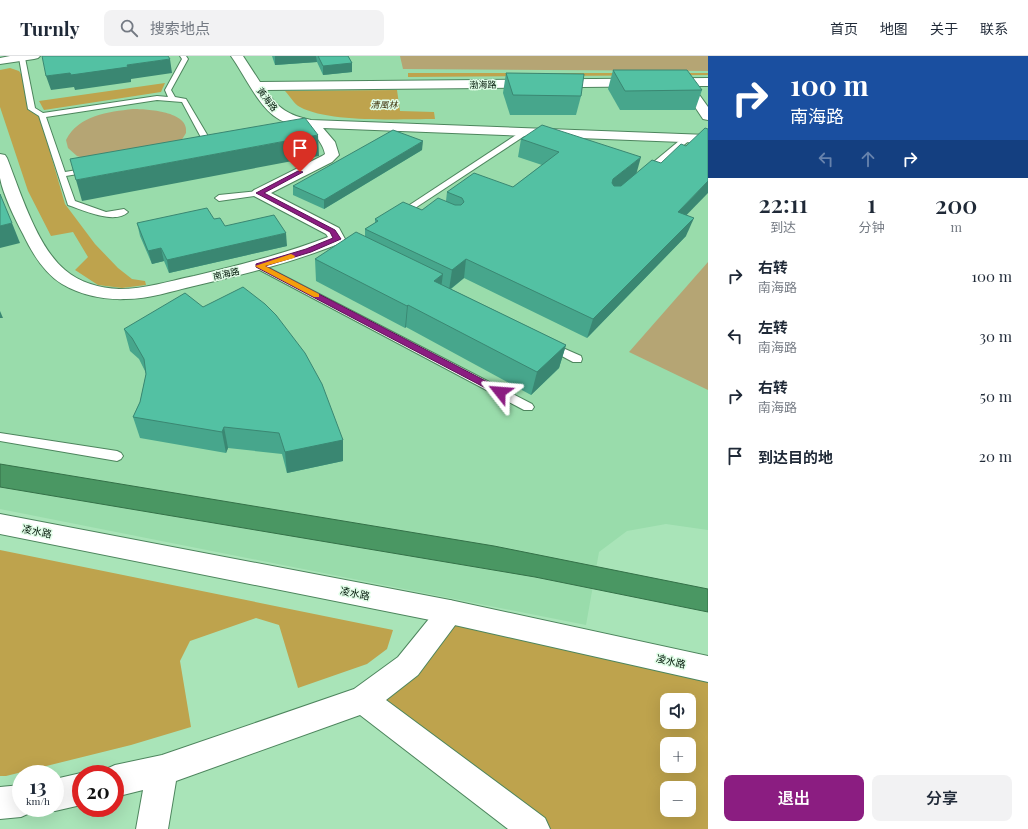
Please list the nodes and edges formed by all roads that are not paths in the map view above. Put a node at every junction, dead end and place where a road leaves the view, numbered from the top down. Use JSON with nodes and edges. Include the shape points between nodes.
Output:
{"nodes":[{"id":1,"x":34,"y":56,"type":"edge"},
{"id":2,"x":183,"y":56,"type":"edge"},
{"id":3,"x":237,"y":56,"type":"edge"},
{"id":4,"x":22,"y":58,"type":"junction"},
{"id":5,"x":0,"y":61,"type":"edge"},
{"id":6,"x":684,"y":82,"type":"junction"},
{"id":7,"x":708,"y":82,"type":"edge"},
{"id":8,"x":258,"y":86,"type":"junction"},
{"id":9,"x":172,"y":99,"type":"junction"},
{"id":10,"x":42,"y":115,"type":"junction"},
{"id":11,"x":708,"y":116,"type":"edge"},
{"id":12,"x":311,"y":124,"type":"junction"},
{"id":13,"x":528,"y":131,"type":"junction"},
{"id":14,"x":688,"y":138,"type":"junction"},
{"id":15,"x":708,"y":139,"type":"edge"},
{"id":16,"x":191,"y":152,"type":"edge"},
{"id":17,"x":0,"y":158,"type":"edge"},
{"id":18,"x":99,"y":168,"type":"edge"},
{"id":19,"x":61,"y":175,"type":"junction"},
{"id":20,"x":641,"y":177,"type":"edge"},
{"id":21,"x":259,"y":193,"type":"junction"},
{"id":22,"x":218,"y":198,"type":"dead end"},
{"id":23,"x":416,"y":203,"type":"junction"},
{"id":24,"x":430,"y":209,"type":"edge"},
{"id":25,"x":406,"y":210,"type":"edge"},
{"id":26,"x":124,"y":212,"type":"dead end"},
{"id":27,"x":259,"y":266,"type":"junction"},
{"id":28,"x":542,"y":341,"type":"edge"},
{"id":29,"x":577,"y":359,"type":"dead end"},
{"id":30,"x":528,"y":407,"type":"dead end"},
{"id":31,"x":0,"y":437,"type":"edge"},
{"id":32,"x":117,"y":456,"type":"dead end"},
{"id":33,"x":0,"y":524,"type":"edge"},
{"id":34,"x":450,"y":612,"type":"junction"},
{"id":35,"x":708,"y":669,"type":"edge"},
{"id":36,"x":363,"y":700,"type":"junction"},
{"id":37,"x":162,"y":770,"type":"junction"},
{"id":38,"x":124,"y":779,"type":"edge"},
{"id":39,"x":12,"y":802,"type":"edge"},
{"id":40,"x":0,"y":803,"type":"edge"},
{"id":41,"x":152,"y":829,"type":"edge"},
{"id":42,"x":534,"y":829,"type":"edge"}],
"edges":[{"from":1,"to":4,"type":"street"},
{"from":2,"to":9,"type":"lane","via":[[185,59],[168,90]]},
{"from":3,"to":8,"type":"street","name":"黃海路"},
{"from":4,"to":5,"type":"street"},
{"from":4,"to":10,"type":"lane","via":[[32,109]]},
{"from":6,"to":7,"type":"street","name":"渤海路"},
{"from":6,"to":8,"type":"street","name":"渤海路"},
{"from":6,"to":11,"type":"street"},
{"from":8,"to":12,"type":"street","name":"黃海路","via":[[280,114]]},
{"from":9,"to":10,"type":"lane","via":[[157,98]]},
{"from":9,"to":16,"type":"lane","via":[[184,100],[208,144],[199,151]]},
{"from":10,"to":19,"type":"lane"},
{"from":12,"to":13,"type":"street","name":"黃海路"},
{"from":12,"to":21,"type":"street","via":[[329,145],[332,155]]},
{"from":13,"to":14,"type":"street","name":"黃海路"},
{"from":13,"to":23,"type":"lane"},
{"from":14,"to":15,"type":"street","name":"黃海路"},
{"from":14,"to":20,"type":"lane"},
{"from":17,"to":27,"type":"street","name":"南海路","via":[[23,216],[52,267],[70,280],[94,291],[127,294]]},
{"from":18,"to":19,"type":"lane"},
{"from":19,"to":26,"type":"lane","via":[[71,203],[105,215]]},
{"from":21,"to":22,"type":"lane"},
{"from":21,"to":27,"type":"street","name":"南海路","via":[[333,231],[342,241]]},
{"from":23,"to":24,"type":"lane"},
{"from":23,"to":25,"type":"lane"},
{"from":27,"to":30,"type":"lane"},
{"from":28,"to":29,"type":"lane"},
{"from":31,"to":32,"type":"lane"},
{"from":33,"to":34,"type":"street","name":"凌水路"},
{"from":34,"to":35,"type":"street","name":"凌水路"},
{"from":34,"to":36,"type":"street","via":[[408,666]]},
{"from":36,"to":37,"type":"street"},
{"from":36,"to":42,"type":"street"},
{"from":37,"to":38,"type":"street"},
{"from":37,"to":41,"type":"street"},
{"from":39,"to":40,"type":"street"}]}
